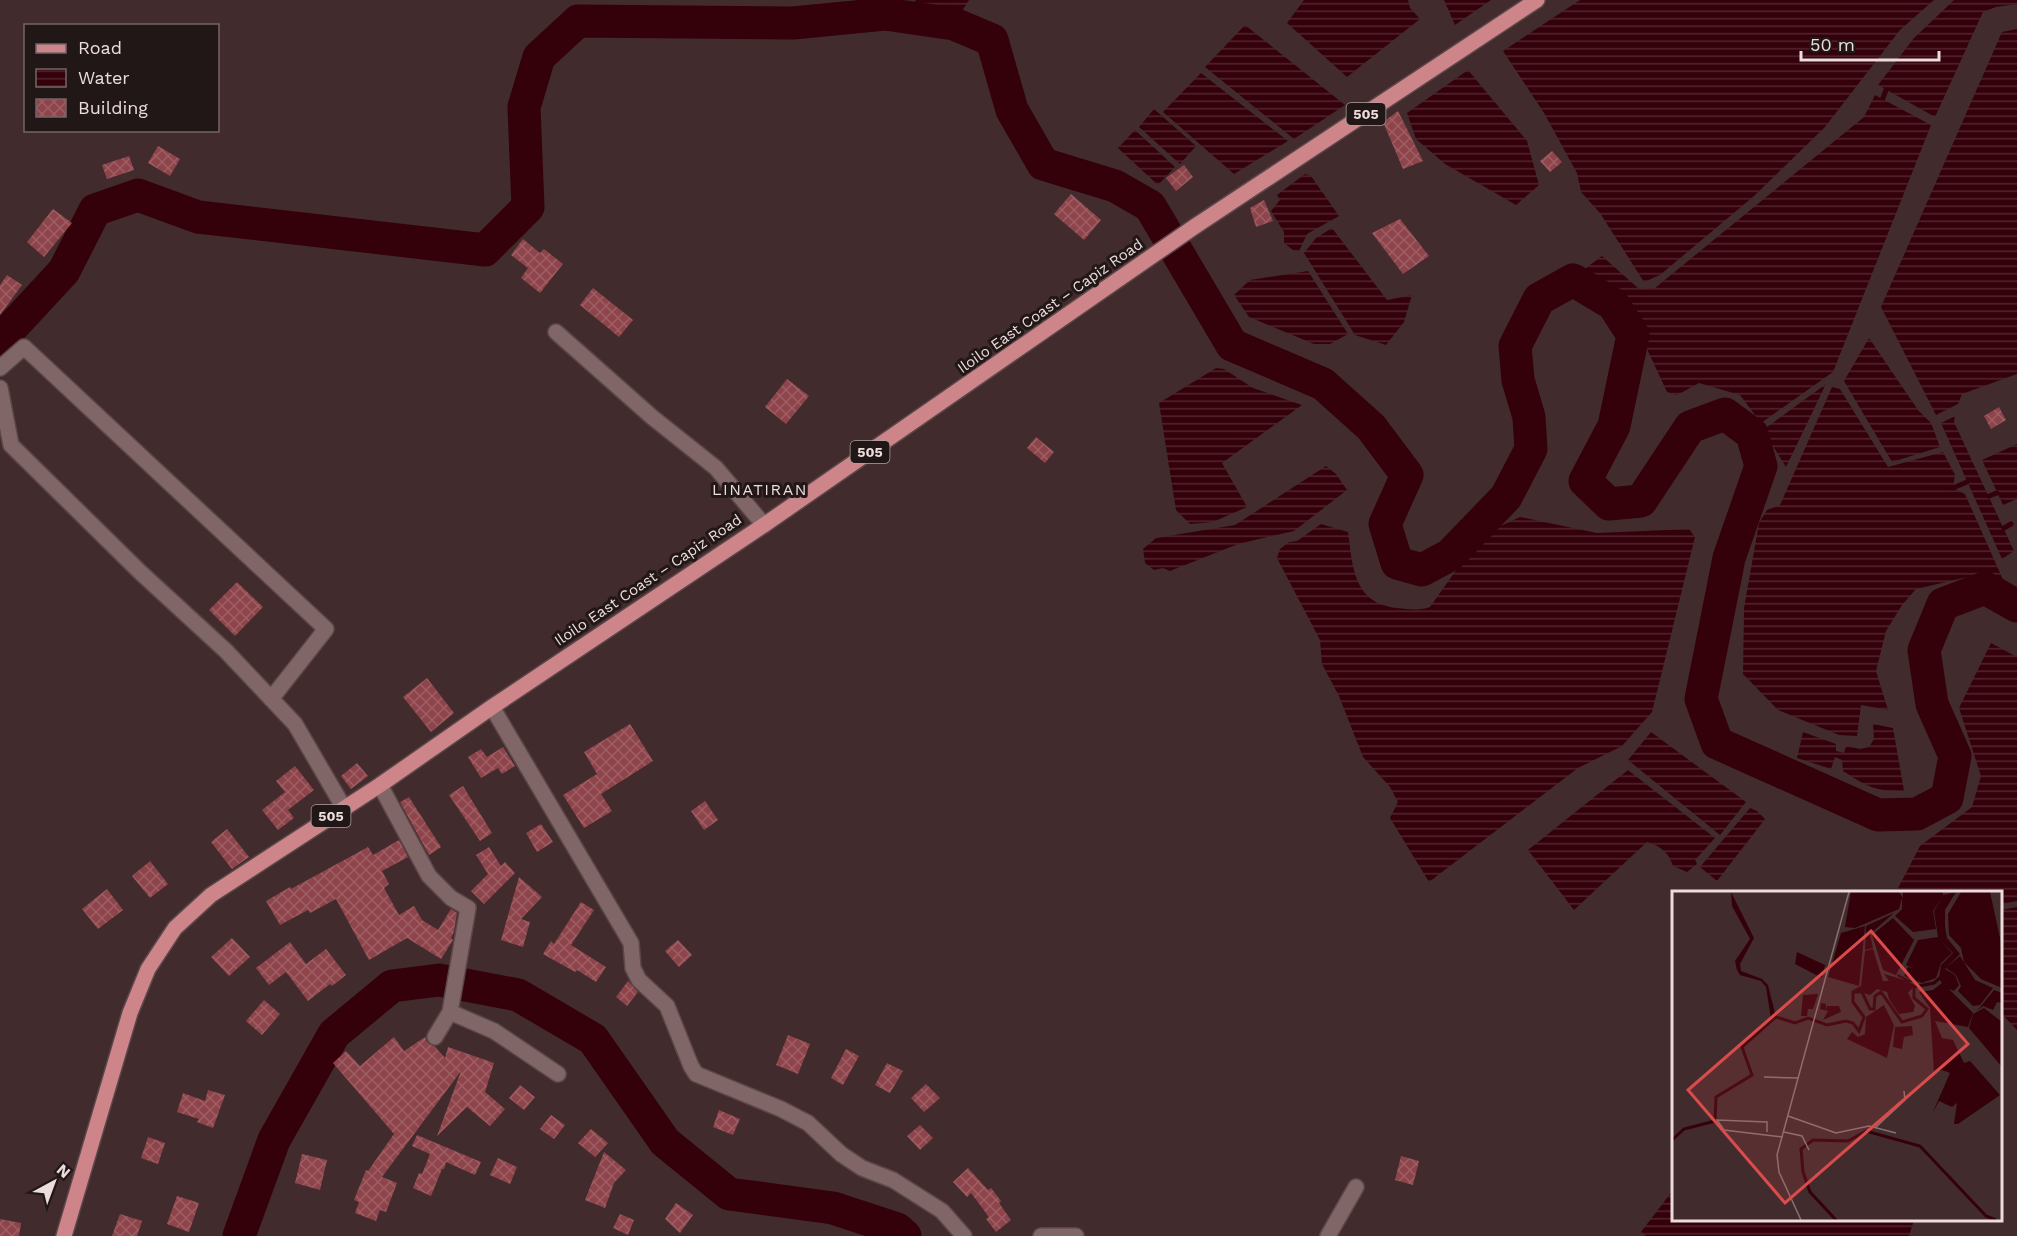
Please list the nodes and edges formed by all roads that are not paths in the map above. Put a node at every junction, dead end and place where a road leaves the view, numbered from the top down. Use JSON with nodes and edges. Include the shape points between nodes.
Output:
{"nodes":[{"id":1,"x":1537,"y":0,"type":"edge"},
{"id":2,"x":556,"y":332,"type":"dead end"},
{"id":3,"x":0,"y":368,"type":"edge"},
{"id":4,"x":0,"y":388,"type":"edge"},
{"id":5,"x":764,"y":525,"type":"junction"},
{"id":6,"x":271,"y":699,"type":"junction"},
{"id":7,"x":492,"y":707,"type":"junction"},
{"id":8,"x":381,"y":784,"type":"junction"},
{"id":9,"x":344,"y":808,"type":"junction"},
{"id":10,"x":450,"y":1012,"type":"junction"},
{"id":11,"x":435,"y":1037,"type":"dead end"},
{"id":12,"x":558,"y":1074,"type":"dead end"},
{"id":13,"x":1356,"y":1187,"type":"dead end"},
{"id":14,"x":64,"y":1236,"type":"edge"},
{"id":15,"x":964,"y":1236,"type":"edge"},
{"id":16,"x":1041,"y":1236,"type":"edge"},
{"id":17,"x":1076,"y":1236,"type":"edge"},
{"id":18,"x":1328,"y":1236,"type":"edge"}],
"edges":[{"from":1,"to":5,"type":"main road","name":"Iloilo East Coast – Capiz Road","number":"505","via":[[1194,227]]},
{"from":2,"to":5,"type":"street","via":[[716,468]]},
{"from":3,"to":6,"type":"street","via":[[24,348],[326,629]]},
{"from":4,"to":6,"type":"street","via":[[11,445]]},
{"from":5,"to":7,"type":"main road","name":"Iloilo East Coast – Capiz Road","number":"505"},
{"from":6,"to":9,"type":"street","via":[[295,724]]},
{"from":7,"to":8,"type":"main road","name":"Iloilo East Coast – Capiz Road","number":"505"},
{"from":7,"to":15,"type":"street","via":[[631,944],[633,968],[639,980],[667,1006],[696,1074],[808,1123],[862,1168],[893,1180],[942,1211]]},
{"from":8,"to":9,"type":"main road","name":"Iloilo East Coast – Capiz Road","number":"505"},
{"from":8,"to":10,"type":"street","via":[[429,876],[451,898],[468,908]]},
{"from":9,"to":14,"type":"main road","name":"Iloilo East Coast – Capiz Road","number":"505","via":[[210,895],[175,928],[148,969],[130,1013]]},
{"from":10,"to":11,"type":"street"},
{"from":10,"to":12,"type":"street","via":[[494,1031]]},
{"from":13,"to":18,"type":"street"},
{"from":16,"to":17,"type":"street"}]}
